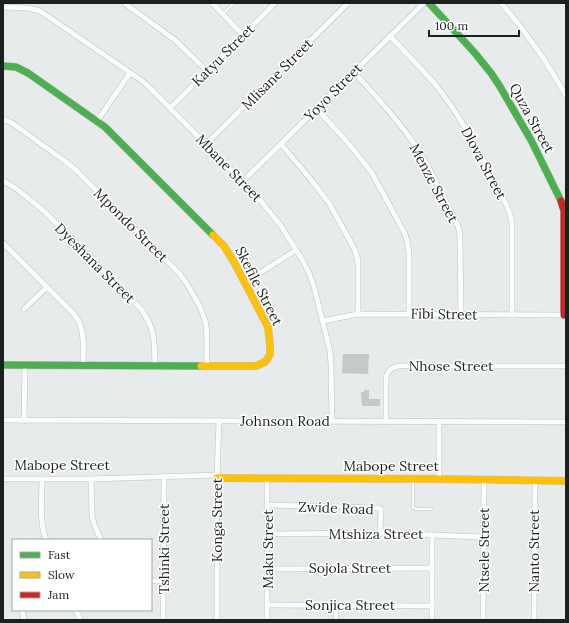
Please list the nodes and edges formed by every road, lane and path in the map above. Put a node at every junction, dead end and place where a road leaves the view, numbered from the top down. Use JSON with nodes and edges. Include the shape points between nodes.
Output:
{"nodes":[{"id":1,"x":124,"y":3,"type":"edge"},
{"id":2,"x":212,"y":3,"type":"edge"},
{"id":3,"x":234,"y":3,"type":"edge"},
{"id":4,"x":275,"y":3,"type":"edge"},
{"id":5,"x":348,"y":3,"type":"edge"},
{"id":6,"x":424,"y":3,"type":"edge"},
{"id":7,"x":429,"y":3,"type":"edge"},
{"id":8,"x":501,"y":3,"type":"edge"},
{"id":9,"x":3,"y":7,"type":"edge"},
{"id":10,"x":223,"y":15,"type":"junction"},
{"id":11,"x":243,"y":35,"type":"junction"},
{"id":12,"x":390,"y":36,"type":"junction"},
{"id":13,"x":3,"y":66,"type":"edge"},
{"id":14,"x":207,"y":71,"type":"junction"},
{"id":15,"x":354,"y":72,"type":"junction"},
{"id":16,"x":130,"y":73,"type":"junction"},
{"id":17,"x":566,"y":96,"type":"edge"},
{"id":18,"x":170,"y":108,"type":"junction"},
{"id":19,"x":317,"y":109,"type":"junction"},
{"id":20,"x":3,"y":119,"type":"edge"},
{"id":21,"x":97,"y":121,"type":"junction"},
{"id":22,"x":206,"y":144,"type":"junction"},
{"id":23,"x":281,"y":144,"type":"junction"},
{"id":24,"x":3,"y":181,"type":"edge"},
{"id":25,"x":243,"y":181,"type":"junction"},
{"id":26,"x":3,"y":243,"type":"edge"},
{"id":27,"x":296,"y":250,"type":"junction"},
{"id":28,"x":244,"y":282,"type":"junction"},
{"id":29,"x":47,"y":287,"type":"junction"},
{"id":30,"x":24,"y":309,"type":"dead end"},
{"id":31,"x":358,"y":314,"type":"junction"},
{"id":32,"x":409,"y":314,"type":"junction"},
{"id":33,"x":461,"y":314,"type":"junction"},
{"id":34,"x":512,"y":315,"type":"junction"},
{"id":35,"x":565,"y":315,"type":"edge"},
{"id":36,"x":323,"y":321,"type":"junction"},
{"id":37,"x":3,"y":365,"type":"edge"},
{"id":38,"x":83,"y":365,"type":"junction"},
{"id":39,"x":155,"y":365,"type":"junction"},
{"id":40,"x":207,"y":365,"type":"junction"},
{"id":41,"x":25,"y":366,"type":"junction"},
{"id":42,"x":566,"y":366,"type":"edge"},
{"id":43,"x":3,"y":420,"type":"edge"},
{"id":44,"x":24,"y":420,"type":"junction"},
{"id":45,"x":219,"y":421,"type":"junction"},
{"id":46,"x":332,"y":421,"type":"junction"},
{"id":47,"x":386,"y":421,"type":"junction"},
{"id":48,"x":439,"y":421,"type":"junction"},
{"id":49,"x":566,"y":422,"type":"edge"},
{"id":50,"x":164,"y":477,"type":"junction"},
{"id":51,"x":217,"y":477,"type":"junction"},
{"id":52,"x":3,"y":479,"type":"edge"},
{"id":53,"x":42,"y":479,"type":"junction"},
{"id":54,"x":90,"y":479,"type":"junction"},
{"id":55,"x":267,"y":479,"type":"junction"},
{"id":56,"x":413,"y":479,"type":"junction"},
{"id":57,"x":439,"y":479,"type":"junction"},
{"id":58,"x":484,"y":480,"type":"junction"},
{"id":59,"x":535,"y":481,"type":"junction"},
{"id":60,"x":566,"y":481,"type":"edge"},
{"id":61,"x":268,"y":506,"type":"junction"},
{"id":62,"x":431,"y":509,"type":"dead end"},
{"id":63,"x":268,"y":534,"type":"junction"},
{"id":64,"x":380,"y":534,"type":"junction"},
{"id":65,"x":432,"y":535,"type":"junction"},
{"id":66,"x":484,"y":537,"type":"junction"},
{"id":67,"x":46,"y":539,"type":"edge"},
{"id":68,"x":101,"y":539,"type":"edge"},
{"id":69,"x":432,"y":568,"type":"junction"},
{"id":70,"x":268,"y":569,"type":"junction"},
{"id":71,"x":152,"y":581,"type":"edge"},
{"id":72,"x":164,"y":581,"type":"junction"},
{"id":73,"x":268,"y":605,"type":"junction"},
{"id":74,"x":336,"y":606,"type":"junction"},
{"id":75,"x":432,"y":606,"type":"junction"},
{"id":76,"x":163,"y":620,"type":"edge"},
{"id":77,"x":217,"y":620,"type":"edge"},
{"id":78,"x":267,"y":620,"type":"edge"},
{"id":79,"x":336,"y":620,"type":"edge"},
{"id":80,"x":432,"y":620,"type":"edge"},
{"id":81,"x":483,"y":620,"type":"edge"},
{"id":82,"x":534,"y":620,"type":"edge"}],
"edges":[{"from":1,"to":14,"type":"street","via":[[175,40]]},
{"from":2,"to":10,"type":"street"},
{"from":3,"to":10,"type":"lane"},
{"from":4,"to":11,"type":"street","name":"Katyu Street"},
{"from":5,"to":22,"type":"street","name":"Mlisane Street"},
{"from":6,"to":12,"type":"street","name":"Yoyo Street"},
{"from":7,"to":35,"type":"street","name":"Quza Street","via":[[495,79],[531,140],[561,199],[564,211]]},
{"from":8,"to":17,"type":"street","via":[[536,47]]},
{"from":9,"to":16,"type":"street","name":"Mbane Street","via":[[28,8],[47,14]]},
{"from":10,"to":11,"type":"street"},
{"from":11,"to":14,"type":"street","name":"Katyu Street"},
{"from":12,"to":15,"type":"street","name":"Yoyo Street"},
{"from":12,"to":34,"type":"street","name":"Dlova Street","via":[[433,82],[452,108],[510,212]]},
{"from":13,"to":21,"type":"street","name":"Skefile Street","via":[[16,67],[28,73]]},
{"from":14,"to":18,"type":"street","name":"Katyu Street"},
{"from":15,"to":19,"type":"street","name":"Yoyo Street"},
{"from":15,"to":33,"type":"street","name":"Menze Street","via":[[410,139],[424,160],[456,222],[460,237]]},
{"from":16,"to":18,"type":"street","name":"Mbane Street"},
{"from":16,"to":21,"type":"street"},
{"from":18,"to":22,"type":"street","name":"Mbane Street"},
{"from":19,"to":23,"type":"street","name":"Yoyo Street"},
{"from":19,"to":32,"type":"street","via":[[350,144],[368,168],[405,234],[409,254]]},
{"from":20,"to":40,"type":"street","name":"Mpondo Street","via":[[76,170],[179,273],[204,318]]},
{"from":21,"to":28,"type":"street","name":"Skefile Street","via":[[224,246]]},
{"from":22,"to":25,"type":"street","name":"Mbane Street"},
{"from":23,"to":25,"type":"street","name":"Yoyo Street"},
{"from":23,"to":31,"type":"street","via":[[321,191],[354,248],[358,262]]},
{"from":24,"to":39,"type":"street","name":"Dyeshana Street","via":[[46,214],[141,309],[153,332]]},
{"from":25,"to":27,"type":"street","name":"Mbane Street","via":[[281,226]]},
{"from":26,"to":29,"type":"street"},
{"from":27,"to":28,"type":"street"},
{"from":27,"to":36,"type":"street","name":"Mbane Street","via":[[309,273]]},
{"from":28,"to":40,"type":"street","name":"Skefile Street","via":[[268,327],[270,356],[254,366]]},
{"from":29,"to":30,"type":"street"},
{"from":29,"to":38,"type":"street","via":[[81,325]]},
{"from":31,"to":32,"type":"street","name":"Fibi Street"},
{"from":31,"to":36,"type":"street","name":"Fibi Street"},
{"from":32,"to":33,"type":"street","name":"Fibi Street"},
{"from":33,"to":34,"type":"street","name":"Fibi Street"},
{"from":34,"to":35,"type":"street","name":"Fibi Street"},
{"from":36,"to":46,"type":"street","name":"Mbane Street","via":[[330,351]]},
{"from":37,"to":41,"type":"street","name":"Skefile Street"},
{"from":38,"to":39,"type":"street","name":"Skefile Street"},
{"from":38,"to":41,"type":"street","name":"Skefile Street"},
{"from":39,"to":40,"type":"street","name":"Skefile Street"},
{"from":41,"to":44,"type":"street"},
{"from":42,"to":47,"type":"street","name":"Nhose Street","via":[[398,366],[389,370],[386,378]]},
{"from":43,"to":44,"type":"street","name":"Johnson Road"},
{"from":44,"to":45,"type":"street","name":"Johnson Road"},
{"from":45,"to":46,"type":"street","name":"Johnson Road"},
{"from":45,"to":51,"type":"street","name":"Konga Street"},
{"from":46,"to":47,"type":"street","name":"Johnson Road"},
{"from":47,"to":48,"type":"street","name":"Johnson Road"},
{"from":48,"to":49,"type":"street","name":"Johnson Road"},
{"from":48,"to":57,"type":"street"},
{"from":50,"to":51,"type":"street","name":"Mabope Street"},
{"from":50,"to":54,"type":"street","name":"Mabope Street"},
{"from":50,"to":72,"type":"street","name":"Tshinki Street"},
{"from":51,"to":55,"type":"street","name":"Mabope Street"},
{"from":51,"to":77,"type":"street","name":"Konga Street"},
{"from":52,"to":53,"type":"street","name":"Mabope Street"},
{"from":53,"to":54,"type":"street","name":"Mabope Street"},
{"from":53,"to":67,"type":"street","via":[[42,520]]},
{"from":54,"to":68,"type":"street","via":[[92,515]]},
{"from":55,"to":56,"type":"street","name":"Mabope Street"},
{"from":55,"to":61,"type":"street","name":"Maku Street"},
{"from":56,"to":57,"type":"street","name":"Mabope Street"},
{"from":56,"to":62,"type":"lane","via":[[413,507]]},
{"from":57,"to":58,"type":"street","name":"Mabope Street"},
{"from":58,"to":59,"type":"street","name":"Mabope Street"},
{"from":58,"to":66,"type":"street","name":"Ntsele Street"},
{"from":59,"to":60,"type":"street","name":"Mabope Street"},
{"from":59,"to":82,"type":"street","name":"Nanto Street"},
{"from":61,"to":63,"type":"street","name":"Maku Street"},
{"from":61,"to":64,"type":"street","name":"Zwide Road","via":[[378,508],[381,509]]},
{"from":63,"to":64,"type":"street","name":"Mtshiza Street"},
{"from":63,"to":70,"type":"street","name":"Maku Street"},
{"from":64,"to":65,"type":"street","name":"Mtshiza Street"},
{"from":65,"to":66,"type":"street","name":"Mtshiza Street"},
{"from":65,"to":69,"type":"street"},
{"from":66,"to":81,"type":"street","name":"Ntsele Street"},
{"from":69,"to":70,"type":"street","name":"Sojola Street"},
{"from":69,"to":75,"type":"street"},
{"from":70,"to":73,"type":"street","name":"Maku Street"},
{"from":71,"to":72,"type":"street"},
{"from":72,"to":76,"type":"street","name":"Tshinki Street"},
{"from":73,"to":74,"type":"street","name":"Sonjica Street"},
{"from":73,"to":78,"type":"street","name":"Maku Street"},
{"from":74,"to":75,"type":"street","name":"Sonjica Street"},
{"from":74,"to":79,"type":"street"},
{"from":75,"to":80,"type":"street"}]}
